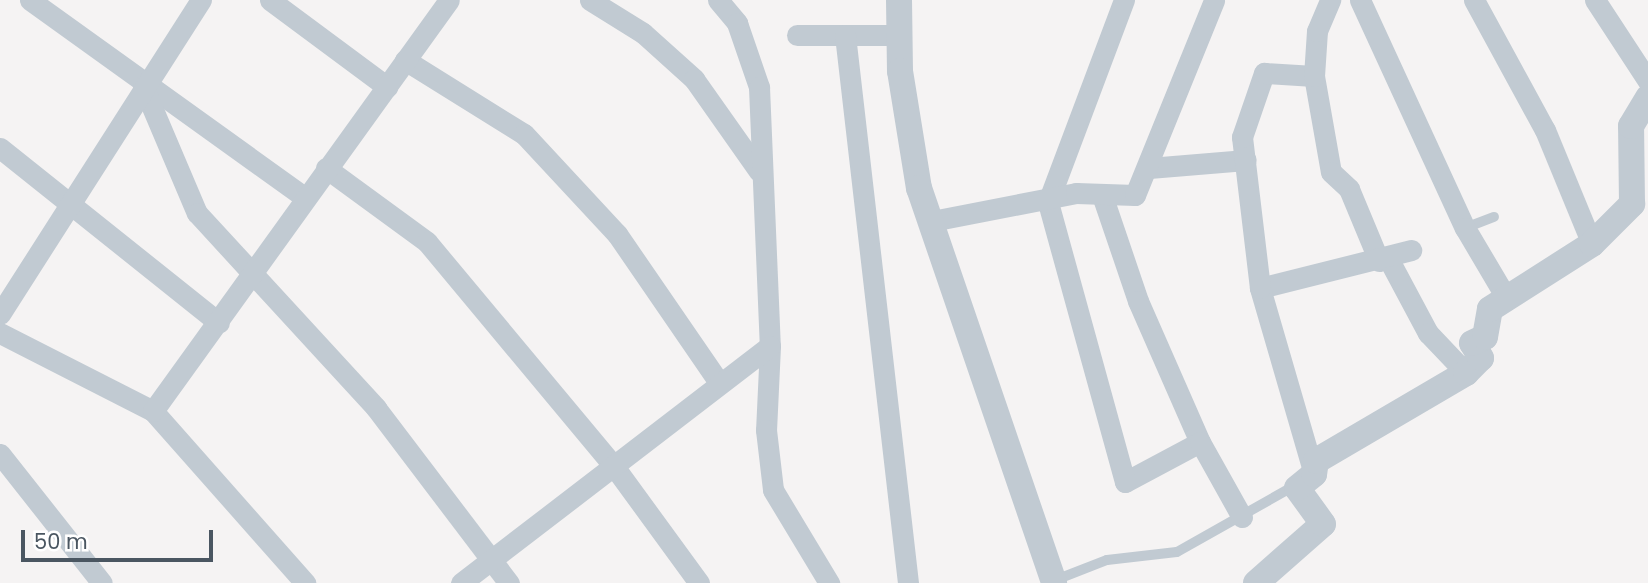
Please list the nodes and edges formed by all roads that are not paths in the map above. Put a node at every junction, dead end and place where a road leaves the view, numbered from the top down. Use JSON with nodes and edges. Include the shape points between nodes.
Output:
{"nodes":[{"id":1,"x":30,"y":0,"type":"edge"},
{"id":2,"x":201,"y":0,"type":"edge"},
{"id":3,"x":270,"y":0,"type":"edge"},
{"id":4,"x":449,"y":0,"type":"edge"},
{"id":5,"x":590,"y":0,"type":"edge"},
{"id":6,"x":718,"y":0,"type":"edge"},
{"id":7,"x":899,"y":0,"type":"edge"},
{"id":8,"x":1124,"y":0,"type":"edge"},
{"id":9,"x":1214,"y":0,"type":"edge"},
{"id":10,"x":1330,"y":0,"type":"edge"},
{"id":11,"x":1360,"y":0,"type":"edge"},
{"id":12,"x":1474,"y":0,"type":"edge"},
{"id":13,"x":1595,"y":0,"type":"edge"},
{"id":14,"x":797,"y":35,"type":"dead end"},
{"id":15,"x":845,"y":35,"type":"junction"},
{"id":16,"x":898,"y":35,"type":"junction"},
{"id":17,"x":405,"y":60,"type":"junction"},
{"id":18,"x":1314,"y":76,"type":"junction"},
{"id":19,"x":143,"y":86,"type":"junction"},
{"id":20,"x":387,"y":87,"type":"junction"},
{"id":21,"x":1647,"y":90,"type":"edge"},
{"id":22,"x":1633,"y":144,"type":"junction"},
{"id":23,"x":0,"y":148,"type":"edge"},
{"id":24,"x":1246,"y":160,"type":"junction"},
{"id":25,"x":326,"y":168,"type":"junction"},
{"id":26,"x":1149,"y":168,"type":"junction"},
{"id":27,"x":1648,"y":168,"type":"edge"},
{"id":28,"x":759,"y":171,"type":"junction"},
{"id":29,"x":1102,"y":195,"type":"junction"},
{"id":30,"x":303,"y":196,"type":"junction"},
{"id":31,"x":69,"y":198,"type":"junction"},
{"id":32,"x":1048,"y":202,"type":"junction"},
{"id":33,"x":1494,"y":217,"type":"dead end"},
{"id":34,"x":932,"y":221,"type":"junction"},
{"id":35,"x":1465,"y":228,"type":"junction"},
{"id":36,"x":1592,"y":244,"type":"junction"},
{"id":37,"x":1410,"y":250,"type":"dead end"},
{"id":38,"x":1384,"y":260,"type":"junction"},
{"id":39,"x":247,"y":273,"type":"junction"},
{"id":40,"x":1260,"y":288,"type":"junction"},
{"id":41,"x":1507,"y":299,"type":"junction"},
{"id":42,"x":0,"y":314,"type":"edge"},
{"id":43,"x":219,"y":323,"type":"junction"},
{"id":44,"x":0,"y":333,"type":"edge"},
{"id":45,"x":770,"y":346,"type":"junction"},
{"id":46,"x":1466,"y":373,"type":"junction"},
{"id":47,"x":718,"y":381,"type":"junction"},
{"id":48,"x":153,"y":411,"type":"junction"},
{"id":49,"x":1200,"y":442,"type":"junction"},
{"id":50,"x":0,"y":454,"type":"edge"},
{"id":51,"x":613,"y":465,"type":"junction"},
{"id":52,"x":1314,"y":474,"type":"junction"},
{"id":53,"x":1242,"y":517,"type":"junction"},
{"id":54,"x":490,"y":559,"type":"junction"},
{"id":55,"x":1054,"y":582,"type":"edge"},
{"id":56,"x":102,"y":583,"type":"edge"},
{"id":57,"x":305,"y":583,"type":"edge"},
{"id":58,"x":461,"y":583,"type":"edge"},
{"id":59,"x":509,"y":583,"type":"edge"},
{"id":60,"x":699,"y":583,"type":"edge"},
{"id":61,"x":829,"y":583,"type":"edge"},
{"id":62,"x":908,"y":583,"type":"edge"},
{"id":63,"x":1256,"y":583,"type":"edge"}],
"edges":[{"from":1,"to":19,"type":"street"},
{"from":2,"to":19,"type":"street"},
{"from":3,"to":20,"type":"street"},
{"from":4,"to":17,"type":"street"},
{"from":5,"to":28,"type":"street","via":[[643,33],[694,79]]},
{"from":6,"to":28,"type":"street","via":[[737,23],[759,87]]},
{"from":7,"to":16,"type":"street"},
{"from":8,"to":32,"type":"street"},
{"from":9,"to":26,"type":"street"},
{"from":10,"to":18,"type":"street","via":[[1317,31]]},
{"from":11,"to":35,"type":"street"},
{"from":12,"to":36,"type":"street","via":[[1545,130]]},
{"from":13,"to":21,"type":"street"},
{"from":14,"to":15,"type":"street"},
{"from":15,"to":16,"type":"street"},
{"from":15,"to":62,"type":"street"},
{"from":16,"to":34,"type":"street","via":[[919,188]]},
{"from":17,"to":20,"type":"street"},
{"from":17,"to":47,"type":"street","via":[[524,134],[617,234]]},
{"from":18,"to":24,"type":"street","via":[[1264,73],[1242,137]]},
{"from":18,"to":38,"type":"street","via":[[1331,172],[1349,189]]},
{"from":19,"to":30,"type":"street","via":[[188,109]]},
{"from":19,"to":31,"type":"street"},
{"from":19,"to":39,"type":"street","via":[[197,213]]},
{"from":20,"to":25,"type":"street"},
{"from":21,"to":22,"type":"street","via":[[1631,126]]},
{"from":22,"to":27,"type":"street"},
{"from":22,"to":36,"type":"street","via":[[1632,204]]},
{"from":23,"to":31,"type":"street"},
{"from":24,"to":26,"type":"street"},
{"from":24,"to":40,"type":"street"},
{"from":25,"to":30,"type":"street"},
{"from":25,"to":51,"type":"street","via":[[427,242]]},
{"from":26,"to":29,"type":"street","via":[[1135,195]]},
{"from":28,"to":45,"type":"street"},
{"from":29,"to":32,"type":"street"},
{"from":29,"to":49,"type":"street","via":[[1138,301]]},
{"from":30,"to":39,"type":"street"},
{"from":31,"to":42,"type":"street"},
{"from":31,"to":43,"type":"street"},
{"from":32,"to":34,"type":"street"},
{"from":32,"to":49,"type":"street","via":[[1125,482]]},
{"from":33,"to":35,"type":"lane"},
{"from":34,"to":55,"type":"street"},
{"from":35,"to":41,"type":"street"},
{"from":36,"to":41,"type":"street"},
{"from":37,"to":38,"type":"street"},
{"from":38,"to":40,"type":"street"},
{"from":38,"to":46,"type":"street","via":[[1429,333]]},
{"from":39,"to":43,"type":"street"},
{"from":39,"to":54,"type":"street","via":[[376,408]]},
{"from":40,"to":52,"type":"street"},
{"from":41,"to":46,"type":"street","via":[[1490,309],[1485,337],[1472,343],[1481,358]]},
{"from":43,"to":48,"type":"street"},
{"from":44,"to":48,"type":"street"},
{"from":45,"to":47,"type":"street"},
{"from":45,"to":61,"type":"street","via":[[766,430],[774,490]]},
{"from":46,"to":52,"type":"street","via":[[1316,461]]},
{"from":47,"to":51,"type":"street"},
{"from":48,"to":57,"type":"street"},
{"from":49,"to":53,"type":"street"},
{"from":50,"to":56,"type":"street"},
{"from":51,"to":54,"type":"street"},
{"from":51,"to":60,"type":"street"},
{"from":52,"to":53,"type":"lane"},
{"from":52,"to":63,"type":"street","via":[[1297,488],[1323,524]]},
{"from":53,"to":55,"type":"lane","via":[[1177,552],[1107,560]]},
{"from":54,"to":58,"type":"street"},
{"from":54,"to":59,"type":"street"}]}
